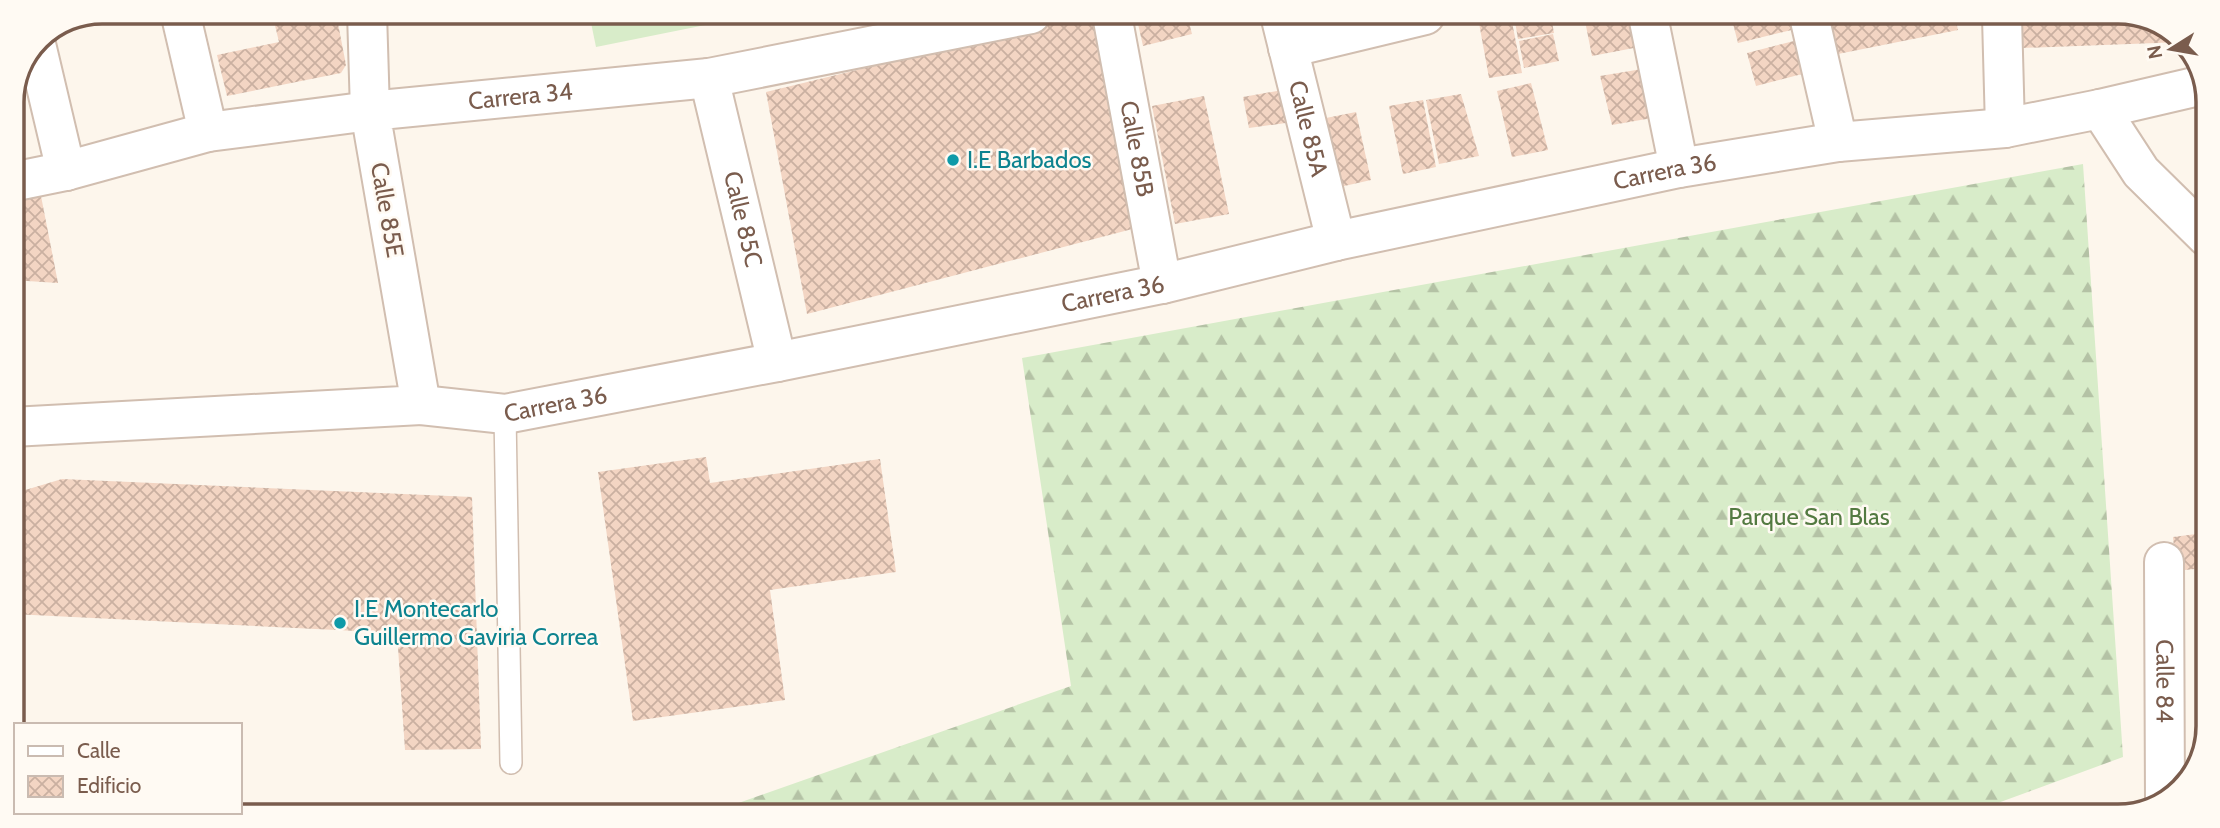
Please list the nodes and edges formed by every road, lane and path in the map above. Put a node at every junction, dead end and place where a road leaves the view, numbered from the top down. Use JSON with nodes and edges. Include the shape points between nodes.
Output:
{"nodes":[{"id":1,"x":183,"y":24,"type":"edge"},
{"id":2,"x":367,"y":24,"type":"edge"},
{"id":3,"x":985,"y":24,"type":"edge"},
{"id":4,"x":1114,"y":24,"type":"edge"},
{"id":5,"x":1350,"y":24,"type":"edge"},
{"id":6,"x":1650,"y":24,"type":"edge"},
{"id":7,"x":1811,"y":24,"type":"edge"},
{"id":8,"x":1991,"y":24,"type":"edge"},
{"id":9,"x":2002,"y":24,"type":"edge"},
{"id":10,"x":1284,"y":32,"type":"edge"},
{"id":11,"x":39,"y":57,"type":"edge"},
{"id":12,"x":2002,"y":58,"type":"junction"},
{"id":13,"x":709,"y":78,"type":"junction"},
{"id":14,"x":2194,"y":87,"type":"edge"},
{"id":15,"x":2100,"y":109,"type":"junction"},
{"id":16,"x":370,"y":111,"type":"junction"},
{"id":17,"x":2005,"y":128,"type":"junction"},
{"id":18,"x":208,"y":132,"type":"junction"},
{"id":19,"x":1838,"y":142,"type":"junction"},
{"id":20,"x":1679,"y":168,"type":"junction"},
{"id":21,"x":66,"y":171,"type":"junction"},
{"id":22,"x":24,"y":180,"type":"edge"},
{"id":23,"x":2195,"y":225,"type":"edge"},
{"id":24,"x":1336,"y":242,"type":"junction"},
{"id":25,"x":1162,"y":284,"type":"junction"},
{"id":26,"x":777,"y":362,"type":"junction"},
{"id":27,"x":421,"y":405,"type":"junction"},
{"id":28,"x":505,"y":414,"type":"junction"},
{"id":29,"x":25,"y":426,"type":"edge"},
{"id":30,"x":2164,"y":562,"type":"dead end"},
{"id":31,"x":511,"y":763,"type":"dead end"},
{"id":32,"x":2165,"y":787,"type":"edge"}],
"edges":[{"from":1,"to":18,"type":"street"},
{"from":2,"to":16,"type":"street","name":"Calle 85E"},
{"from":3,"to":13,"type":"street","name":"Carrera 34"},
{"from":4,"to":25,"type":"street","name":"Calle 85B"},
{"from":5,"to":10,"type":"street"},
{"from":6,"to":20,"type":"street"},
{"from":7,"to":19,"type":"street"},
{"from":8,"to":12,"type":"street"},
{"from":9,"to":12,"type":"street"},
{"from":10,"to":24,"type":"street","name":"Calle 85A"},
{"from":11,"to":21,"type":"street"},
{"from":12,"to":17,"type":"street"},
{"from":13,"to":16,"type":"street","name":"Carrera 34"},
{"from":13,"to":26,"type":"street","name":"Calle 85C"},
{"from":14,"to":15,"type":"street","name":"Carrera 36"},
{"from":15,"to":17,"type":"street","name":"Carrera 36"},
{"from":15,"to":23,"type":"street","via":[[2141,172]]},
{"from":16,"to":18,"type":"street","name":"Carrera 34"},
{"from":16,"to":27,"type":"street","name":"Calle 85E"},
{"from":17,"to":19,"type":"street","name":"Carrera 36"},
{"from":18,"to":21,"type":"street","name":"Carrera 34"},
{"from":19,"to":20,"type":"street","name":"Carrera 36"},
{"from":20,"to":24,"type":"street","name":"Carrera 36"},
{"from":21,"to":22,"type":"street","name":"Carrera 34"},
{"from":24,"to":25,"type":"street","name":"Carrera 36"},
{"from":25,"to":26,"type":"street","name":"Carrera 36"},
{"from":26,"to":28,"type":"street","name":"Carrera 36"},
{"from":27,"to":28,"type":"street","name":"Carrera 36"},
{"from":27,"to":29,"type":"street","name":"Carrera 36"},
{"from":28,"to":31,"type":"lane"},
{"from":30,"to":32,"type":"street","name":"Calle 84"}]}
